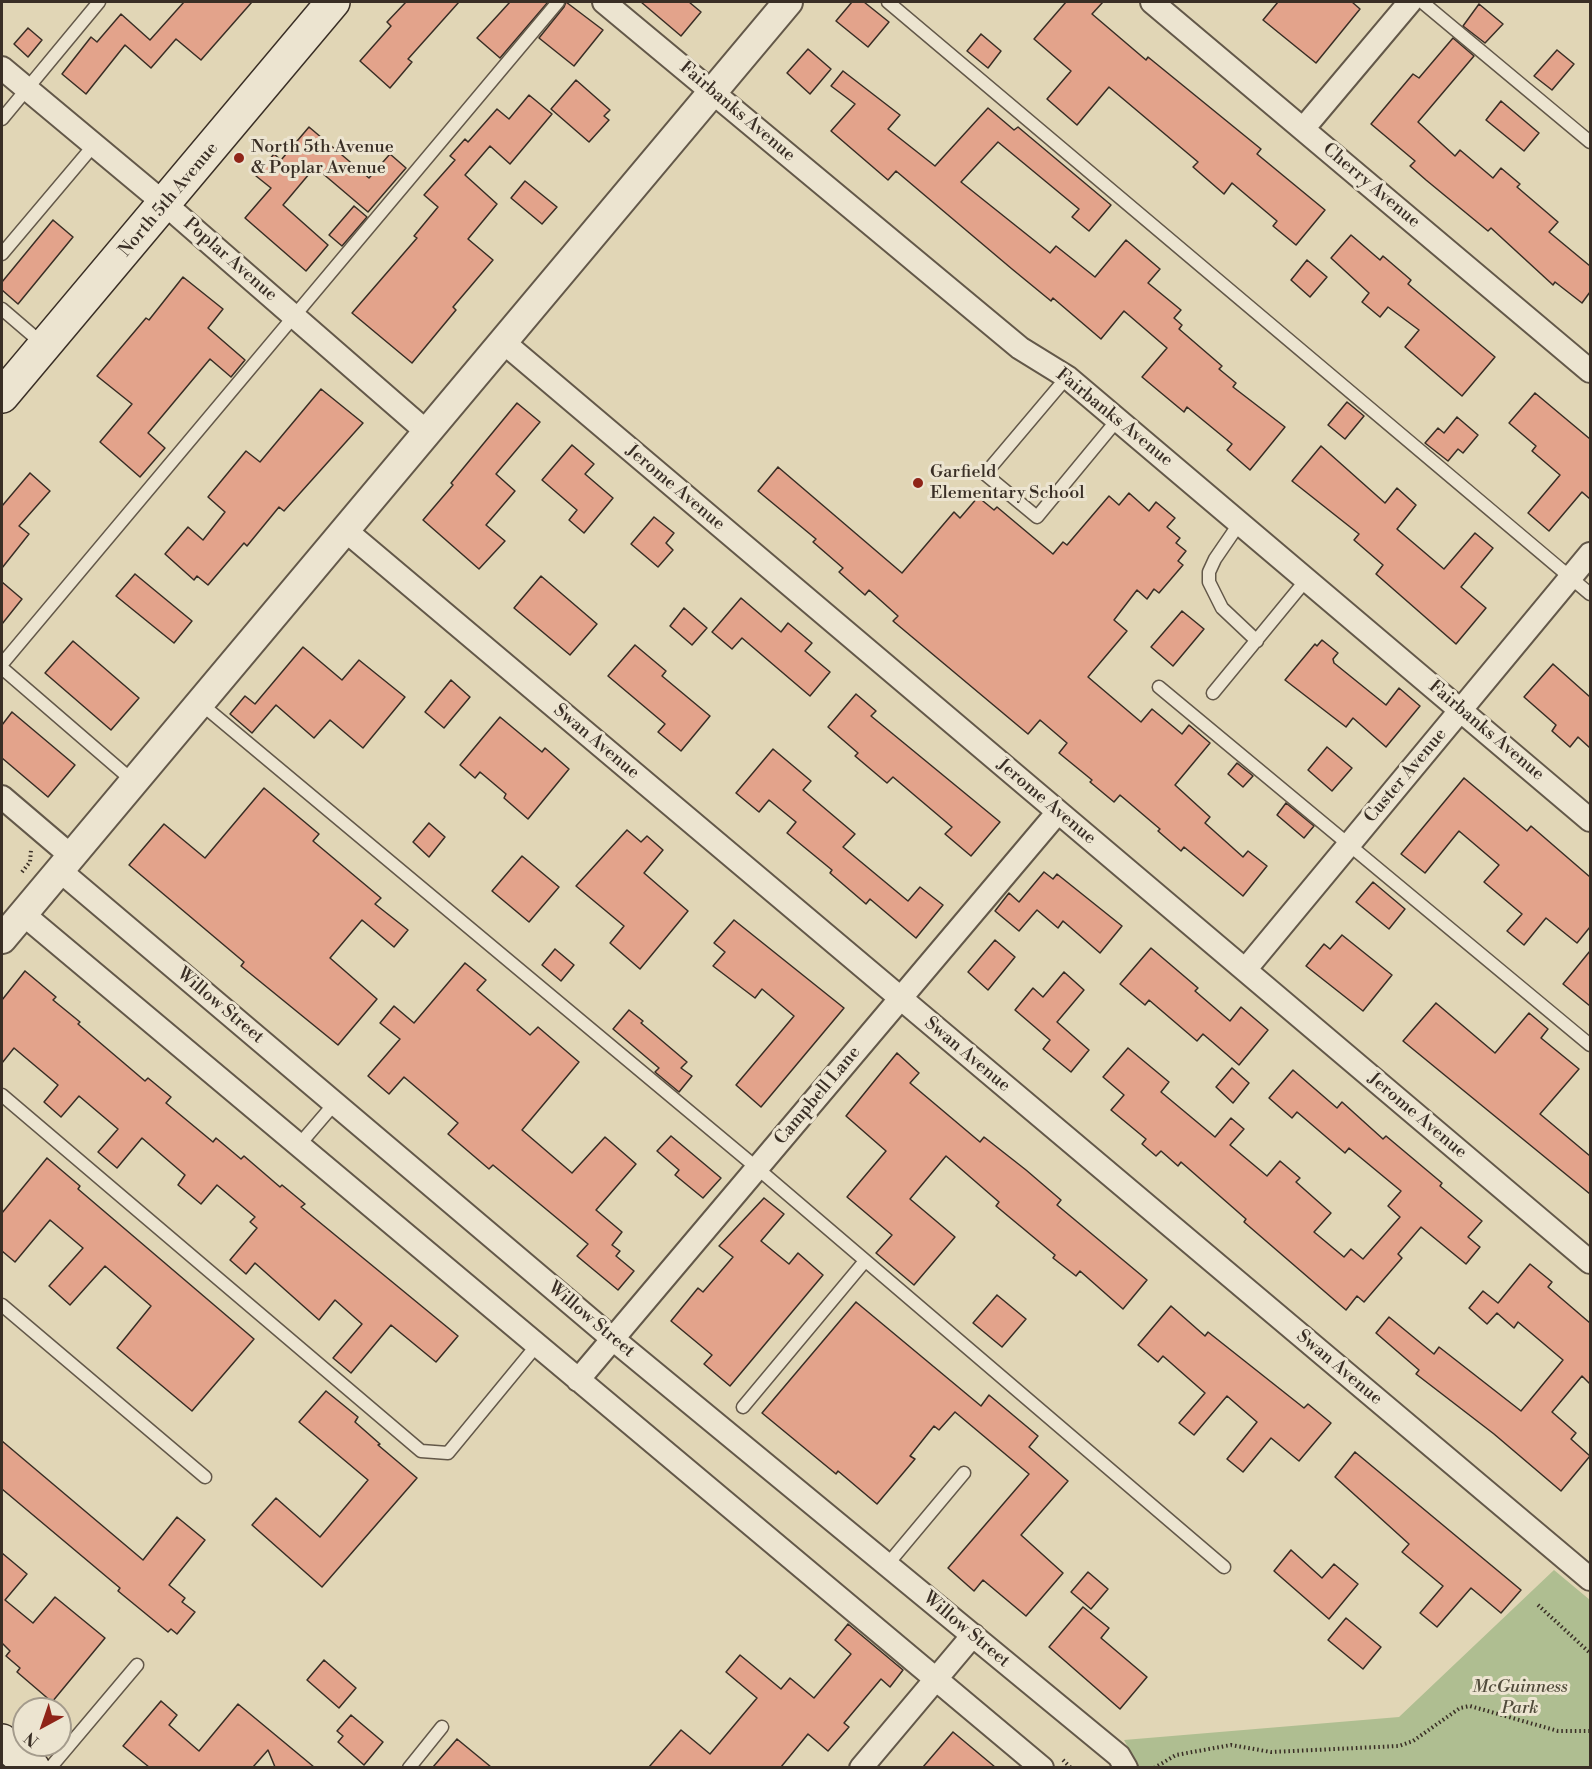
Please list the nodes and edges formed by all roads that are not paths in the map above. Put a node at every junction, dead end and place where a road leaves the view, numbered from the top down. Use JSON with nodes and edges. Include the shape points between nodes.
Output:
{"nodes":[{"id":1,"x":99,"y":2,"type":"edge"},
{"id":2,"x":333,"y":2,"type":"edge"},
{"id":3,"x":558,"y":2,"type":"edge"},
{"id":4,"x":604,"y":2,"type":"edge"},
{"id":5,"x":788,"y":2,"type":"edge"},
{"id":6,"x":888,"y":2,"type":"edge"},
{"id":7,"x":1152,"y":2,"type":"edge"},
{"id":8,"x":1410,"y":2,"type":"edge"},
{"id":9,"x":1422,"y":2,"type":"edge"},
{"id":10,"x":2,"y":68,"type":"edge"},
{"id":11,"x":27,"y":89,"type":"junction"},
{"id":12,"x":711,"y":91,"type":"junction"},
{"id":13,"x":2,"y":119,"type":"edge"},
{"id":14,"x":1303,"y":129,"type":"junction"},
{"id":15,"x":1590,"y":142,"type":"edge"},
{"id":16,"x":94,"y":145,"type":"junction"},
{"id":17,"x":165,"y":204,"type":"junction"},
{"id":18,"x":2,"y":254,"type":"edge"},
{"id":19,"x":2,"y":309,"type":"edge"},
{"id":20,"x":293,"y":315,"type":"junction"},
{"id":21,"x":501,"y":341,"type":"junction"},
{"id":22,"x":44,"y":346,"type":"junction"},
{"id":23,"x":1590,"y":371,"type":"edge"},
{"id":24,"x":1067,"y":377,"type":"junction"},
{"id":25,"x":2,"y":396,"type":"edge"},
{"id":26,"x":1118,"y":419,"type":"junction"},
{"id":27,"x":428,"y":433,"type":"junction"},
{"id":28,"x":1239,"y":524,"type":"junction"},
{"id":29,"x":345,"y":530,"type":"junction"},
{"id":30,"x":1590,"y":554,"type":"edge"},
{"id":31,"x":1571,"y":577,"type":"junction"},
{"id":32,"x":1306,"y":580,"type":"junction"},
{"id":33,"x":1590,"y":594,"type":"edge"},
{"id":34,"x":1257,"y":641,"type":"junction"},
{"id":35,"x":2,"y":666,"type":"edge"},
{"id":36,"x":1159,"y":687,"type":"dead end"},
{"id":37,"x":1213,"y":693,"type":"dead end"},
{"id":38,"x":199,"y":703,"type":"junction"},
{"id":39,"x":1461,"y":711,"type":"junction"},
{"id":40,"x":132,"y":781,"type":"junction"},
{"id":41,"x":2,"y":796,"type":"edge"},
{"id":42,"x":1058,"y":812,"type":"junction"},
{"id":43,"x":1590,"y":820,"type":"edge"},
{"id":44,"x":1349,"y":844,"type":"junction"},
{"id":45,"x":64,"y":862,"type":"junction"},
{"id":46,"x":23,"y":914,"type":"junction"},
{"id":47,"x":2,"y":939,"type":"edge"},
{"id":48,"x":1245,"y":970,"type":"junction"},
{"id":49,"x":900,"y":999,"type":"junction"},
{"id":50,"x":1590,"y":1045,"type":"edge"},
{"id":51,"x":2,"y":1095,"type":"edge"},
{"id":52,"x":335,"y":1103,"type":"junction"},
{"id":53,"x":299,"y":1145,"type":"junction"},
{"id":54,"x":757,"y":1168,"type":"junction"},
{"id":55,"x":865,"y":1261,"type":"junction"},
{"id":56,"x":1590,"y":1262,"type":"edge"},
{"id":57,"x":2,"y":1305,"type":"edge"},
{"id":58,"x":613,"y":1339,"type":"junction"},
{"id":59,"x":537,"y":1346,"type":"junction"},
{"id":60,"x":578,"y":1380,"type":"junction"},
{"id":61,"x":743,"y":1407,"type":"dead end"},
{"id":62,"x":964,"y":1473,"type":"dead end"},
{"id":63,"x":205,"y":1477,"type":"dead end"},
{"id":64,"x":887,"y":1565,"type":"junction"},
{"id":65,"x":1224,"y":1567,"type":"dead end"},
{"id":66,"x":1590,"y":1580,"type":"edge"},
{"id":67,"x":973,"y":1635,"type":"junction"},
{"id":68,"x":137,"y":1665,"type":"dead end"},
{"id":69,"x":935,"y":1679,"type":"junction"},
{"id":70,"x":442,"y":1727,"type":"dead end"},
{"id":71,"x":2,"y":1741,"type":"edge"},
{"id":72,"x":33,"y":1767,"type":"edge"},
{"id":73,"x":50,"y":1767,"type":"edge"},
{"id":74,"x":409,"y":1767,"type":"edge"},
{"id":75,"x":861,"y":1767,"type":"edge"},
{"id":76,"x":1042,"y":1767,"type":"edge"},
{"id":77,"x":1126,"y":1767,"type":"edge"}],
"edges":[{"from":1,"to":11,"type":"lane"},
{"from":2,"to":17,"type":"main road","name":"North 5th Avenue"},
{"from":3,"to":20,"type":"lane"},
{"from":4,"to":12,"type":"street","name":"Fairbanks Avenue"},
{"from":5,"to":12,"type":"street"},
{"from":6,"to":31,"type":"lane"},
{"from":7,"to":14,"type":"street","name":"Cherry Avenue"},
{"from":8,"to":14,"type":"street"},
{"from":9,"to":15,"type":"lane"},
{"from":10,"to":11,"type":"street","name":"Poplar Avenue"},
{"from":11,"to":13,"type":"lane"},
{"from":11,"to":16,"type":"street","name":"Poplar Avenue"},
{"from":12,"to":21,"type":"street"},
{"from":12,"to":24,"type":"street","name":"Fairbanks Avenue","via":[[1020,348]]},
{"from":14,"to":23,"type":"street","name":"Cherry Avenue"},
{"from":16,"to":17,"type":"street","name":"Poplar Avenue"},
{"from":16,"to":18,"type":"lane"},
{"from":17,"to":20,"type":"street","name":"Poplar Avenue"},
{"from":17,"to":22,"type":"main road","name":"North 5th Avenue"},
{"from":19,"to":22,"type":"lane"},
{"from":20,"to":27,"type":"street","name":"Poplar Avenue"},
{"from":20,"to":35,"type":"lane"},
{"from":21,"to":27,"type":"street"},
{"from":21,"to":42,"type":"street","name":"Jerome Avenue"},
{"from":22,"to":25,"type":"main road","name":"North 5th Avenue"},
{"from":24,"to":26,"type":"street","name":"Fairbanks Avenue"},
{"from":24,"to":26,"type":"lane","via":[[986,474],[1037,517]]},
{"from":26,"to":28,"type":"street","name":"Fairbanks Avenue"},
{"from":27,"to":29,"type":"street"},
{"from":28,"to":32,"type":"street","name":"Fairbanks Avenue"},
{"from":28,"to":34,"type":"lane","via":[[1215,559],[1209,582],[1230,618]]},
{"from":29,"to":38,"type":"street"},
{"from":29,"to":49,"type":"street","name":"Swan Avenue"},
{"from":30,"to":31,"type":"street","name":"Custer Avenue"},
{"from":31,"to":33,"type":"lane"},
{"from":31,"to":39,"type":"street","name":"Custer Avenue"},
{"from":32,"to":34,"type":"lane"},
{"from":32,"to":39,"type":"street","name":"Fairbanks Avenue"},
{"from":34,"to":37,"type":"lane"},
{"from":35,"to":40,"type":"lane"},
{"from":36,"to":44,"type":"lane"},
{"from":38,"to":40,"type":"street"},
{"from":38,"to":54,"type":"lane"},
{"from":39,"to":43,"type":"street","name":"Fairbanks Avenue"},
{"from":39,"to":44,"type":"street","name":"Custer Avenue"},
{"from":40,"to":45,"type":"street"},
{"from":41,"to":45,"type":"street","name":"Willow Street"},
{"from":42,"to":48,"type":"street","name":"Jerome Avenue"},
{"from":42,"to":49,"type":"street","name":"Campbell Lane"},
{"from":44,"to":48,"type":"street","name":"Custer Avenue"},
{"from":44,"to":50,"type":"lane"},
{"from":45,"to":46,"type":"street"},
{"from":45,"to":52,"type":"street","name":"Willow Street"},
{"from":46,"to":47,"type":"street"},
{"from":46,"to":53,"type":"street"},
{"from":48,"to":56,"type":"street","name":"Jerome Avenue"},
{"from":49,"to":54,"type":"street","name":"Campbell Lane"},
{"from":49,"to":66,"type":"street","name":"Swan Avenue"},
{"from":51,"to":59,"type":"lane","via":[[421,1451],[448,1453]]},
{"from":52,"to":53,"type":"lane"},
{"from":52,"to":58,"type":"street","name":"Willow Street"},
{"from":53,"to":59,"type":"street"},
{"from":54,"to":55,"type":"lane"},
{"from":54,"to":58,"type":"street","name":"Campbell Lane"},
{"from":55,"to":61,"type":"lane"},
{"from":55,"to":65,"type":"lane"},
{"from":57,"to":63,"type":"lane"},
{"from":58,"to":60,"type":"street","name":"Campbell Lane"},
{"from":58,"to":64,"type":"street","name":"Willow Street"},
{"from":59,"to":60,"type":"street"},
{"from":60,"to":69,"type":"street"},
{"from":62,"to":64,"type":"lane"},
{"from":64,"to":67,"type":"street","name":"Willow Street"},
{"from":67,"to":69,"type":"street"},
{"from":67,"to":77,"type":"street","name":"Willow Street","via":[[1119,1756]]},
{"from":68,"to":73,"type":"lane"},
{"from":69,"to":75,"type":"street"},
{"from":69,"to":76,"type":"street"},
{"from":70,"to":74,"type":"lane"},
{"from":71,"to":72,"type":"main road"}]}
